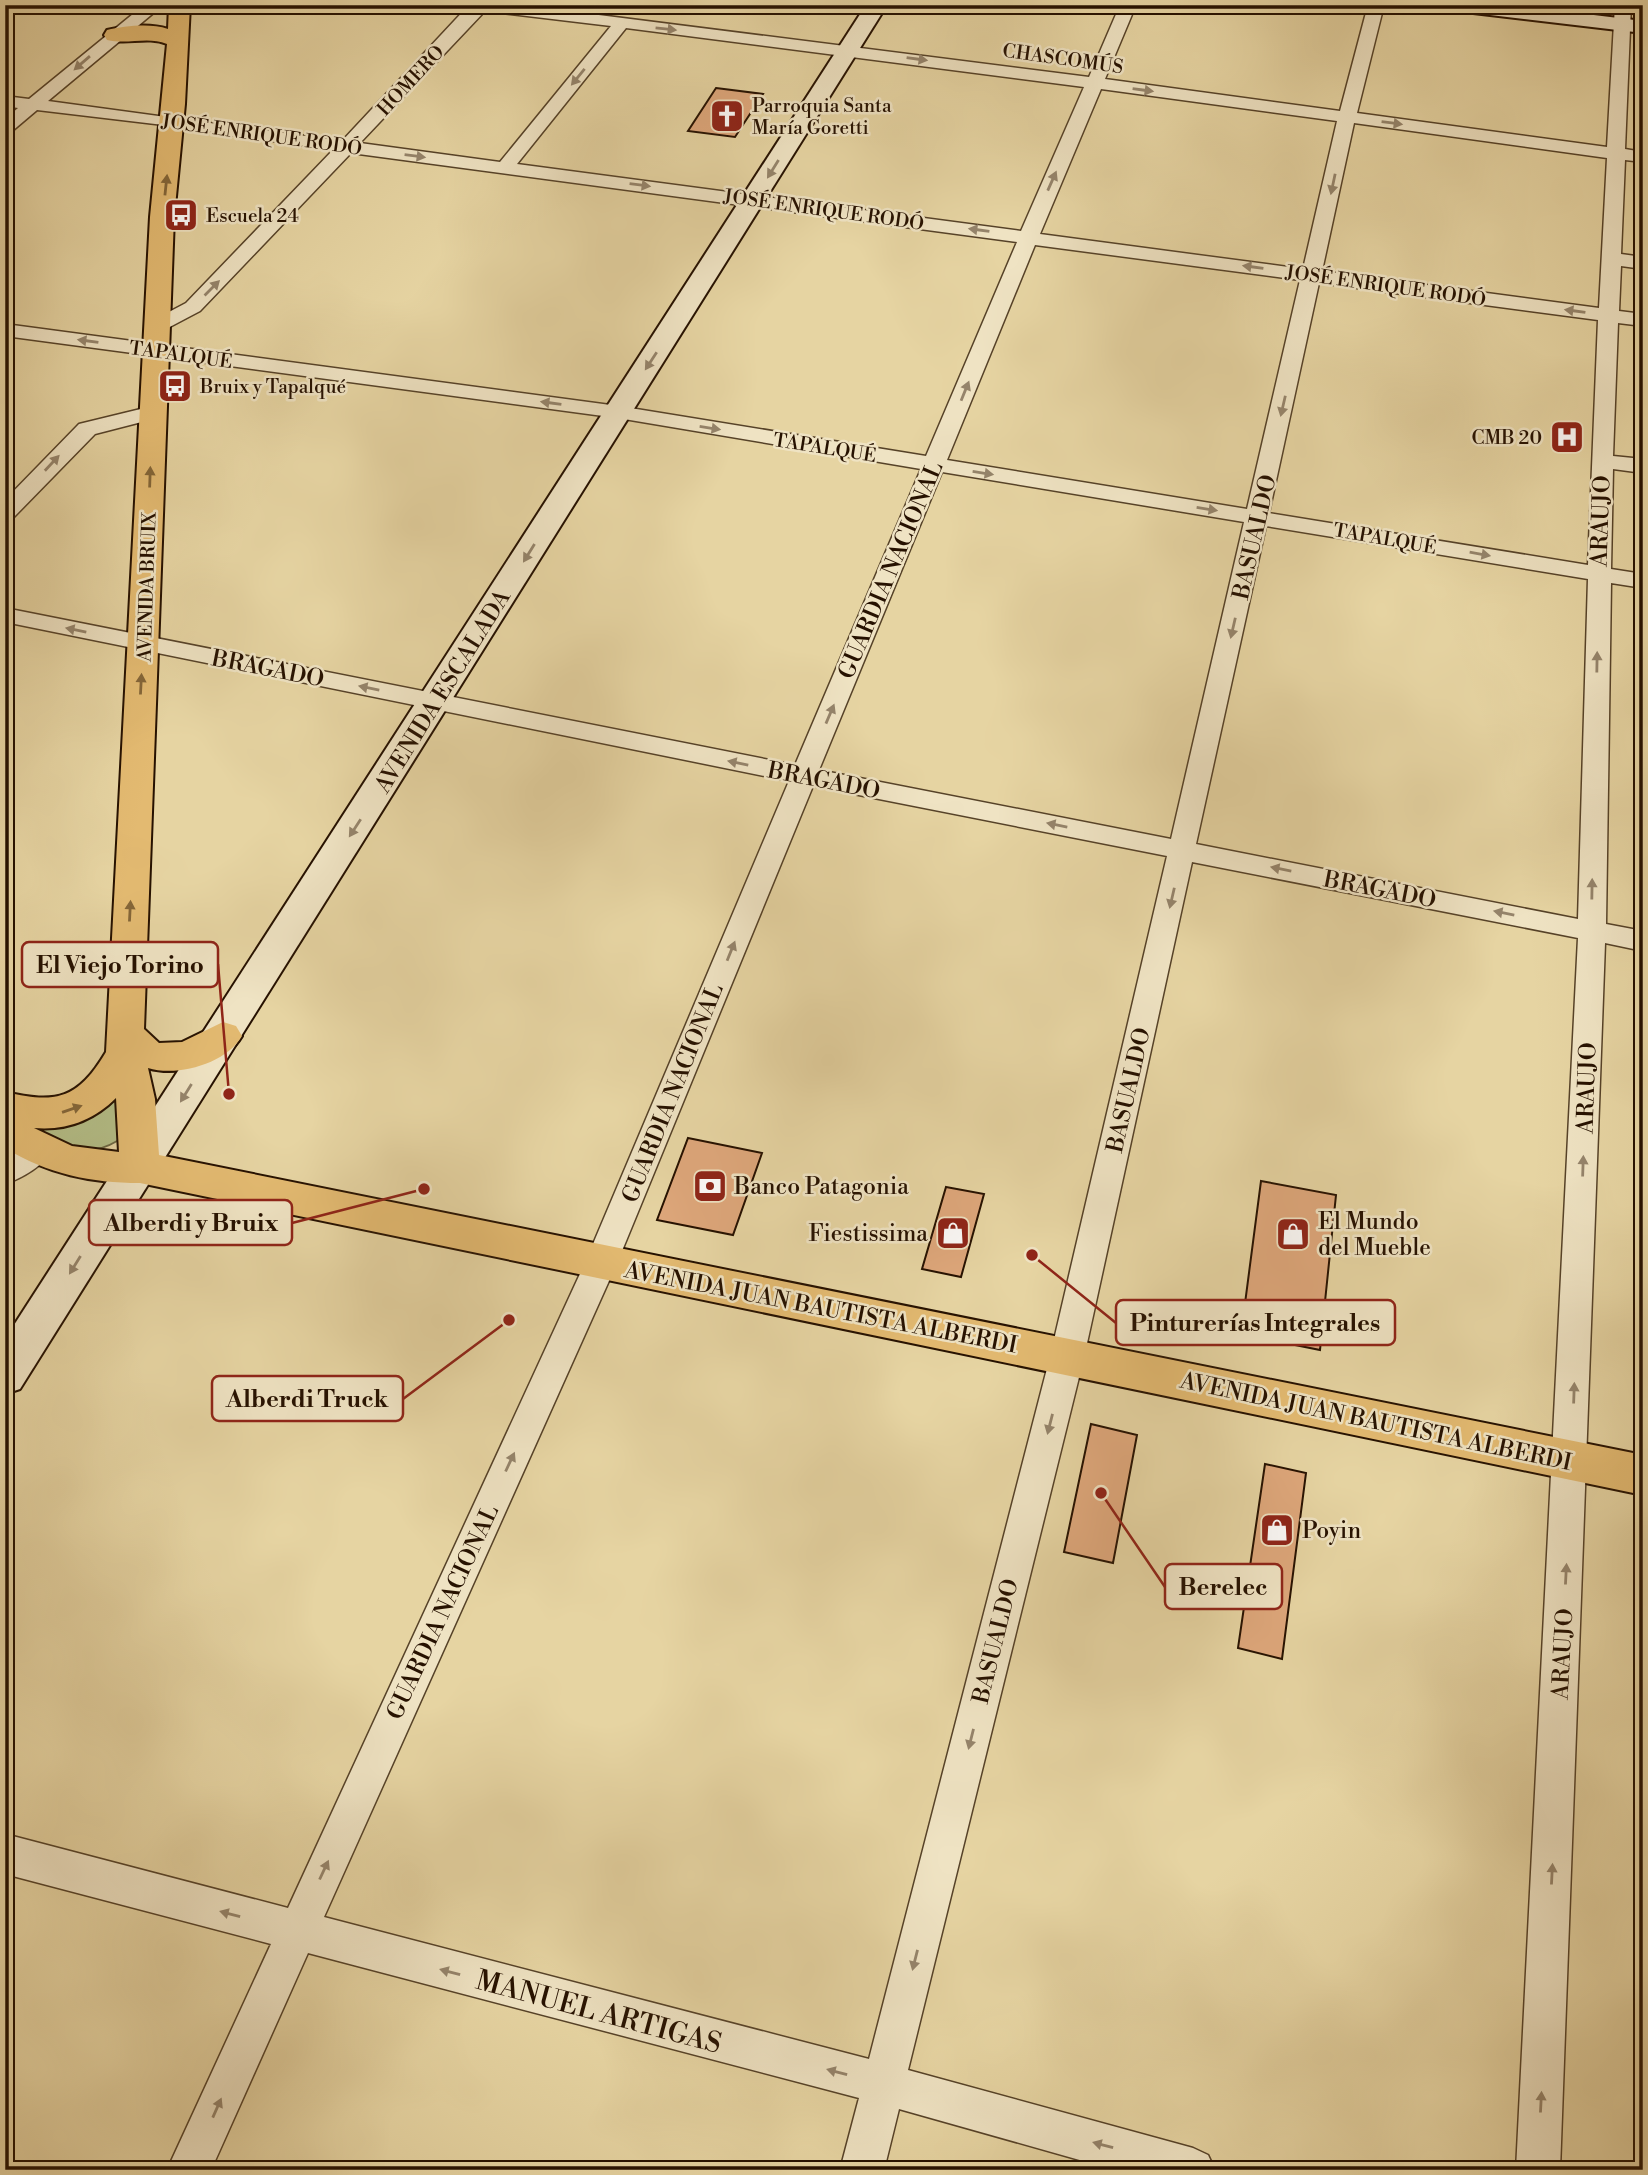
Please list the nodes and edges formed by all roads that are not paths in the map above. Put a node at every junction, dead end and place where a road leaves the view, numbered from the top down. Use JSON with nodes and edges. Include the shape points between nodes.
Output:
{"nodes":[{"id":1,"x":155,"y":5,"type":"edge"},
{"id":2,"x":180,"y":5,"type":"edge"},
{"id":3,"x":479,"y":5,"type":"edge"},
{"id":4,"x":877,"y":5,"type":"edge"},
{"id":5,"x":1128,"y":5,"type":"edge"},
{"id":6,"x":1376,"y":5,"type":"edge"},
{"id":7,"x":1456,"y":5,"type":"edge"},
{"id":8,"x":1629,"y":19,"type":"edge"},
{"id":9,"x":621,"y":24,"type":"junction"},
{"id":10,"x":115,"y":35,"type":"junction"},
{"id":11,"x":179,"y":41,"type":"junction"},
{"id":12,"x":850,"y":50,"type":"junction"},
{"id":13,"x":1095,"y":84,"type":"junction"},
{"id":14,"x":5,"y":101,"type":"edge"},
{"id":15,"x":33,"y":105,"type":"junction"},
{"id":16,"x":1347,"y":117,"type":"junction"},
{"id":17,"x":172,"y":121,"type":"junction"},
{"id":18,"x":5,"y":128,"type":"edge"},
{"id":19,"x":347,"y":147,"type":"junction"},
{"id":20,"x":1615,"y":153,"type":"junction"},
{"id":21,"x":1643,"y":157,"type":"edge"},
{"id":22,"x":505,"y":167,"type":"junction"},
{"id":23,"x":754,"y":199,"type":"junction"},
{"id":24,"x":1028,"y":237,"type":"junction"},
{"id":25,"x":1611,"y":259,"type":"junction"},
{"id":26,"x":1643,"y":263,"type":"edge"},
{"id":27,"x":1313,"y":275,"type":"junction"},
{"id":28,"x":1610,"y":316,"type":"junction"},
{"id":29,"x":1643,"y":320,"type":"edge"},
{"id":30,"x":5,"y":330,"type":"edge"},
{"id":31,"x":156,"y":338,"type":"junction"},
{"id":32,"x":153,"y":412,"type":"junction"},
{"id":33,"x":618,"y":412,"type":"junction"},
{"id":34,"x":1602,"y":461,"type":"junction"},
{"id":35,"x":935,"y":465,"type":"junction"},
{"id":36,"x":1643,"y":467,"type":"edge"},
{"id":37,"x":5,"y":513,"type":"edge"},
{"id":38,"x":1258,"y":517,"type":"junction"},
{"id":39,"x":1598,"y":574,"type":"junction"},
{"id":40,"x":1643,"y":581,"type":"edge"},
{"id":41,"x":5,"y":615,"type":"edge"},
{"id":42,"x":143,"y":643,"type":"junction"},
{"id":43,"x":436,"y":702,"type":"junction"},
{"id":44,"x":803,"y":776,"type":"junction"},
{"id":45,"x":1183,"y":849,"type":"junction"},
{"id":46,"x":1592,"y":931,"type":"junction"},
{"id":47,"x":1643,"y":941,"type":"edge"},
{"id":48,"x":223,"y":1035,"type":"junction"},
{"id":49,"x":125,"y":1042,"type":"junction"},
{"id":50,"x":5,"y":1107,"type":"edge"},
{"id":51,"x":21,"y":1139,"type":"edge"},
{"id":52,"x":140,"y":1167,"type":"junction"},
{"id":53,"x":5,"y":1172,"type":"edge"},
{"id":54,"x":601,"y":1263,"type":"junction"},
{"id":55,"x":1067,"y":1357,"type":"junction"},
{"id":56,"x":5,"y":1376,"type":"edge"},
{"id":57,"x":1572,"y":1461,"type":"junction"},
{"id":58,"x":1643,"y":1475,"type":"edge"},
{"id":59,"x":5,"y":1854,"type":"edge"},
{"id":60,"x":296,"y":1932,"type":"junction"},
{"id":61,"x":884,"y":2084,"type":"junction"},
{"id":62,"x":189,"y":2170,"type":"edge"},
{"id":63,"x":862,"y":2170,"type":"edge"},
{"id":64,"x":1193,"y":2170,"type":"edge"},
{"id":65,"x":1538,"y":2170,"type":"edge"}],
"edges":[{"from":1,"to":10,"type":"street"},
{"from":2,"to":11,"type":"main road","name":"AVENIDA BRUIX"},
{"from":3,"to":9,"type":"street","name":"CHASCOMÚS"},
{"from":3,"to":19,"type":"street","name":"HOMERO"},
{"from":4,"to":12,"type":"street","name":"AVENIDA ESCALADA"},
{"from":5,"to":13,"type":"street","name":"GUARDIA NACIONAL"},
{"from":6,"to":16,"type":"street","name":"BASUALDO"},
{"from":7,"to":8,"type":"street"},
{"from":8,"to":20,"type":"street","name":"ARAUJO"},
{"from":9,"to":12,"type":"street","name":"CHASCOMÚS","one_way":true},
{"from":9,"to":22,"type":"street","one_way":true},
{"from":10,"to":11,"type":"main road","via":[[157,32]]},
{"from":10,"to":15,"type":"street","one_way":true},
{"from":11,"to":17,"type":"main road","name":"AVENIDA BRUIX"},
{"from":12,"to":13,"type":"street","name":"CHASCOMÚS","one_way":true},
{"from":12,"to":23,"type":"street","name":"AVENIDA ESCALADA","one_way":true},
{"from":13,"to":16,"type":"street","name":"CHASCOMÚS","one_way":true},
{"from":24,"to":13,"type":"street","name":"GUARDIA NACIONAL","one_way":true},
{"from":14,"to":15,"type":"street","name":"JOSÉ ENRIQUE RODÓ"},
{"from":15,"to":17,"type":"street","name":"JOSÉ ENRIQUE RODÓ"},
{"from":15,"to":18,"type":"street"},
{"from":16,"to":20,"type":"street","name":"CHASCOMÚS","one_way":true},
{"from":16,"to":27,"type":"street","name":"BASUALDO","one_way":true},
{"from":17,"to":19,"type":"street","name":"JOSÉ ENRIQUE RODÓ"},
{"from":31,"to":17,"type":"main road","name":"AVENIDA BRUIX","one_way":true},
{"from":19,"to":22,"type":"street","name":"JOSÉ ENRIQUE RODÓ","one_way":true},
{"from":31,"to":19,"type":"street","name":"HOMERO","one_way":true,"via":[[193,307]]},
{"from":20,"to":21,"type":"street","name":"CHASCOMÚS"},
{"from":20,"to":25,"type":"street","name":"ARAUJO"},
{"from":22,"to":23,"type":"street","name":"JOSÉ ENRIQUE RODÓ","one_way":true},
{"from":24,"to":23,"type":"street","name":"JOSÉ ENRIQUE RODÓ","one_way":true},
{"from":23,"to":33,"type":"street","name":"AVENIDA ESCALADA","one_way":true},
{"from":27,"to":24,"type":"street","name":"JOSÉ ENRIQUE RODÓ","one_way":true},
{"from":35,"to":24,"type":"street","name":"GUARDIA NACIONAL","one_way":true},
{"from":25,"to":26,"type":"street"},
{"from":25,"to":28,"type":"street","name":"ARAUJO"},
{"from":28,"to":27,"type":"street","name":"JOSÉ ENRIQUE RODÓ","one_way":true},
{"from":27,"to":38,"type":"street","name":"BASUALDO","one_way":true},
{"from":28,"to":29,"type":"street","name":"JOSÉ ENRIQUE RODÓ"},
{"from":28,"to":34,"type":"street","name":"ARAUJO"},
{"from":31,"to":30,"type":"street","name":"TAPALQUÉ","one_way":true},
{"from":31,"to":32,"type":"main road","name":"AVENIDA BRUIX"},
{"from":33,"to":31,"type":"street","name":"TAPALQUÉ","one_way":true},
{"from":37,"to":32,"type":"street","one_way":true,"via":[[87,429]]},
{"from":42,"to":32,"type":"main road","name":"AVENIDA BRUIX","one_way":true},
{"from":33,"to":35,"type":"street","name":"TAPALQUÉ","one_way":true},
{"from":33,"to":43,"type":"street","name":"AVENIDA ESCALADA","one_way":true},
{"from":34,"to":36,"type":"street"},
{"from":34,"to":39,"type":"street","name":"ARAUJO"},
{"from":35,"to":38,"type":"street","name":"TAPALQUÉ","one_way":true},
{"from":44,"to":35,"type":"street","name":"GUARDIA NACIONAL","one_way":true},
{"from":38,"to":39,"type":"street","name":"TAPALQUÉ","one_way":true},
{"from":38,"to":45,"type":"street","name":"BASUALDO","one_way":true},
{"from":39,"to":40,"type":"street","name":"TAPALQUÉ"},
{"from":46,"to":39,"type":"street","name":"ARAUJO","one_way":true},
{"from":42,"to":41,"type":"street","name":"BRAGADO","one_way":true},
{"from":43,"to":42,"type":"street","name":"BRAGADO","one_way":true},
{"from":49,"to":42,"type":"main road","name":"AVENIDA BRUIX","one_way":true},
{"from":44,"to":43,"type":"street","name":"BRAGADO","one_way":true},
{"from":43,"to":48,"type":"street","name":"AVENIDA ESCALADA","one_way":true},
{"from":45,"to":44,"type":"street","name":"BRAGADO","one_way":true},
{"from":54,"to":44,"type":"street","name":"GUARDIA NACIONAL","one_way":true},
{"from":46,"to":45,"type":"street","name":"BRAGADO","one_way":true},
{"from":45,"to":55,"type":"street","name":"BASUALDO","one_way":true},
{"from":46,"to":47,"type":"street","name":"BRAGADO"},
{"from":57,"to":46,"type":"street","name":"ARAUJO","one_way":true},
{"from":48,"to":49,"type":"main road","via":[[207,1048],[164,1058],[145,1054]]},
{"from":48,"to":52,"type":"street","name":"AVENIDA ESCALADA","one_way":true},
{"from":50,"to":49,"type":"main road","one_way":true,"via":[[43,1115],[85,1104],[101,1092]]},
{"from":49,"to":52,"type":"main road","name":"AVENIDA BRUIX","via":[[136,1099]]},
{"from":51,"to":52,"type":"main road","name":"AVENIDA JUAN BAUTISTA ALBERDI","via":[[60,1160],[89,1167]]},
{"from":51,"to":53,"type":"street"},
{"from":52,"to":54,"type":"main road","name":"AVENIDA JUAN BAUTISTA ALBERDI"},
{"from":52,"to":56,"type":"street","name":"AVENIDA ESCALADA","one_way":true},
{"from":54,"to":55,"type":"main road","name":"AVENIDA JUAN BAUTISTA ALBERDI"},
{"from":60,"to":54,"type":"street","name":"GUARDIA NACIONAL","one_way":true},
{"from":55,"to":57,"type":"main road","name":"AVENIDA JUAN BAUTISTA ALBERDI"},
{"from":55,"to":61,"type":"street","name":"BASUALDO","one_way":true},
{"from":57,"to":58,"type":"main road","name":"AVENIDA JUAN BAUTISTA ALBERDI"},
{"from":65,"to":57,"type":"street","name":"ARAUJO","one_way":true},
{"from":60,"to":59,"type":"street","name":"MANUEL ARTIGAS","one_way":true},
{"from":61,"to":60,"type":"street","name":"MANUEL ARTIGAS","one_way":true},
{"from":62,"to":60,"type":"street","name":"GUARDIA NACIONAL","one_way":true},
{"from":61,"to":63,"type":"street","name":"BASUALDO"},
{"from":64,"to":61,"type":"street","name":"MANUEL ARTIGAS","one_way":true}]}
